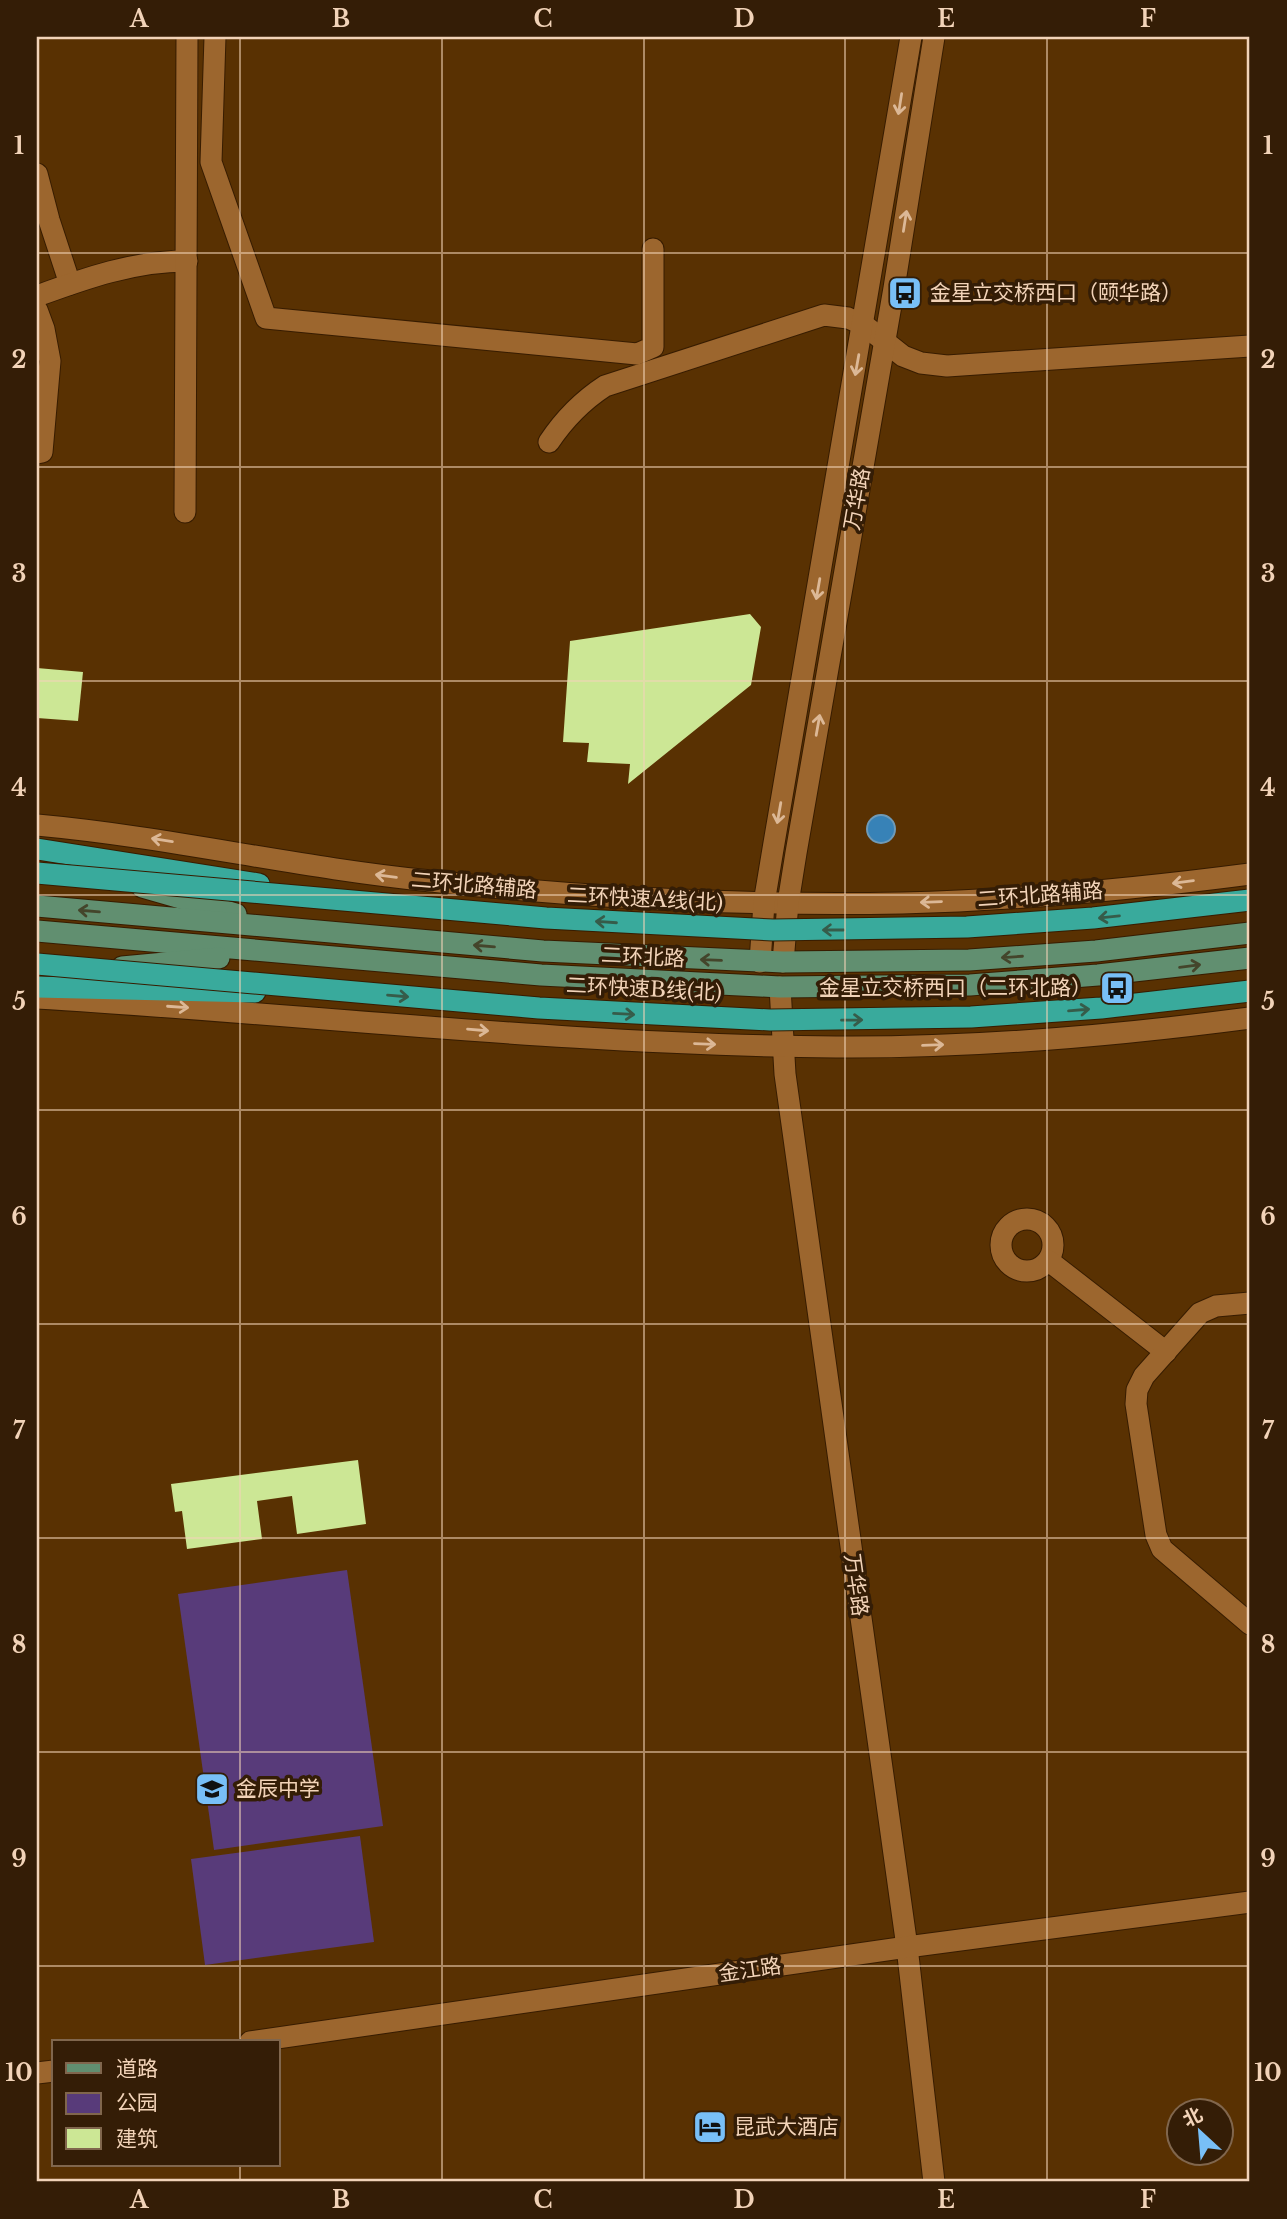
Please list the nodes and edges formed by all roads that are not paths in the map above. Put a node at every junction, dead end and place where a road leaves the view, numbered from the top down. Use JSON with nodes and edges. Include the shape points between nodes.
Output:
{"nodes":[{"id":1,"x":187,"y":37,"type":"edge"},
{"id":2,"x":215,"y":37,"type":"edge"},
{"id":3,"x":911,"y":37,"type":"edge"},
{"id":4,"x":934,"y":37,"type":"edge"},
{"id":5,"x":37,"y":174,"type":"edge"},
{"id":6,"x":653,"y":249,"type":"dead end"},
{"id":7,"x":187,"y":261,"type":"junction"},
{"id":8,"x":70,"y":284,"type":"junction"},
{"id":9,"x":37,"y":296,"type":"edge"},
{"id":10,"x":37,"y":310,"type":"edge"},
{"id":11,"x":864,"y":325,"type":"junction"},
{"id":12,"x":885,"y":342,"type":"junction"},
{"id":13,"x":1250,"y":346,"type":"edge"},
{"id":14,"x":549,"y":442,"type":"dead end"},
{"id":15,"x":37,"y":453,"type":"edge"},
{"id":16,"x":186,"y":512,"type":"dead end"},
{"id":17,"x":37,"y":825,"type":"edge"},
{"id":18,"x":37,"y":850,"type":"edge"},
{"id":19,"x":37,"y":873,"type":"edge"},
{"id":20,"x":1250,"y":874,"type":"edge"},
{"id":21,"x":1250,"y":901,"type":"edge"},
{"id":22,"x":361,"y":902,"type":"junction"},
{"id":23,"x":764,"y":903,"type":"junction"},
{"id":24,"x":788,"y":903,"type":"junction"},
{"id":25,"x":37,"y":906,"type":"edge"},
{"id":26,"x":37,"y":931,"type":"edge"},
{"id":27,"x":1250,"y":933,"type":"edge"},
{"id":28,"x":358,"y":935,"type":"junction"},
{"id":29,"x":1250,"y":958,"type":"edge"},
{"id":30,"x":356,"y":959,"type":"junction"},
{"id":31,"x":760,"y":962,"type":"junction"},
{"id":32,"x":783,"y":962,"type":"junction"},
{"id":33,"x":37,"y":964,"type":"edge"},
{"id":34,"x":37,"y":978,"type":"edge"},
{"id":35,"x":37,"y":987,"type":"edge"},
{"id":36,"x":780,"y":987,"type":"junction"},
{"id":37,"x":1250,"y":991,"type":"edge"},
{"id":38,"x":353,"y":992,"type":"junction"},
{"id":39,"x":37,"y":998,"type":"edge"},
{"id":40,"x":1250,"y":1018,"type":"edge"},
{"id":41,"x":782,"y":1046,"type":"junction"},
{"id":42,"x":1049,"y":1261,"type":"dead end"},
{"id":43,"x":1250,"y":1303,"type":"edge"},
{"id":44,"x":1166,"y":1352,"type":"junction"},
{"id":45,"x":1250,"y":1624,"type":"edge"},
{"id":46,"x":1250,"y":1902,"type":"edge"},
{"id":47,"x":907,"y":1947,"type":"junction"},
{"id":48,"x":264,"y":2040,"type":"edge"},
{"id":49,"x":934,"y":2182,"type":"edge"}],
"edges":[{"from":1,"to":7,"type":"street"},
{"from":2,"to":6,"type":"street","via":[[211,162],[266,318],[637,354],[653,347]]},
{"from":3,"to":11,"type":"street","name":"万华路","one_way":true},
{"from":12,"to":4,"type":"street","name":"万华路","one_way":true},
{"from":5,"to":8,"type":"street"},
{"from":7,"to":8,"type":"street","via":[[109,270]]},
{"from":7,"to":16,"type":"street"},
{"from":8,"to":9,"type":"street"},
{"from":10,"to":15,"type":"street","via":[[50,361],[42,452]]},
{"from":11,"to":12,"type":"street"},
{"from":11,"to":14,"type":"street","via":[[824,315],[606,386],[584,400]]},
{"from":11,"to":23,"type":"street","name":"万华路","one_way":true},
{"from":12,"to":13,"type":"street","via":[[903,356],[947,366]]},
{"from":24,"to":12,"type":"street","name":"万华路","one_way":true},
{"from":23,"to":17,"type":"street","name":"二环北路辅路","one_way":true,"via":[[430,881]]},
{"from":18,"to":22,"type":"highway","bridge":true},
{"from":18,"to":28,"type":"main road","via":[[203,905],[277,923]]},
{"from":19,"to":22,"type":"highway","name":"二环快速A线(北)","bridge":true},
{"from":20,"to":24,"type":"street","name":"二环北路辅路","one_way":true,"via":[[1028,897]]},
{"from":21,"to":22,"type":"highway","name":"二环快速A线(北)","one_way":true,"bridge":true,"via":[[1030,923],[840,930],[627,923]]},
{"from":23,"to":24,"type":"street","name":"二环北路辅路"},
{"from":23,"to":31,"type":"street","name":"万华路"},
{"from":24,"to":32,"type":"street","name":"万华路"},
{"from":28,"to":25,"type":"main road","name":"二环北路","one_way":true},
{"from":26,"to":30,"type":"main road","name":"二环北路"},
{"from":27,"to":32,"type":"main road","name":"二环北路","one_way":true,"via":[[1019,957]]},
{"from":31,"to":28,"type":"main road","name":"二环北路","one_way":true,"via":[[543,951]]},
{"from":36,"to":29,"type":"main road","name":"二环北路","one_way":true,"via":[[970,985]]},
{"from":30,"to":34,"type":"main road","via":[[232,957]]},
{"from":30,"to":36,"type":"main road","name":"二环北路","via":[[623,981]]},
{"from":31,"to":32,"type":"main road","name":"二环北路"},
{"from":33,"to":38,"type":"highway","name":"二环快速B线(北)","bridge":true},
{"from":35,"to":38,"type":"highway","bridge":true},
{"from":36,"to":41,"type":"street","name":"万华路"},
{"from":38,"to":37,"type":"highway","name":"二环快速B线(北)","one_way":true,"bridge":true,"via":[[621,1014],[839,1020],[1036,1013]]},
{"from":39,"to":41,"type":"street","one_way":true,"via":[[620,1040]]},
{"from":41,"to":40,"type":"street","one_way":true,"via":[[1024,1041]]},
{"from":41,"to":47,"type":"street","name":"万华路"},
{"from":42,"to":44,"type":"street"},
{"from":43,"to":44,"type":"street","via":[[1216,1306],[1200,1313]]},
{"from":44,"to":45,"type":"street","via":[[1144,1376],[1136,1404],[1156,1535],[1162,1549]]},
{"from":46,"to":47,"type":"street","name":"金江路"},
{"from":47,"to":48,"type":"street","name":"金江路"},
{"from":47,"to":49,"type":"street","name":"万华路"}]}
